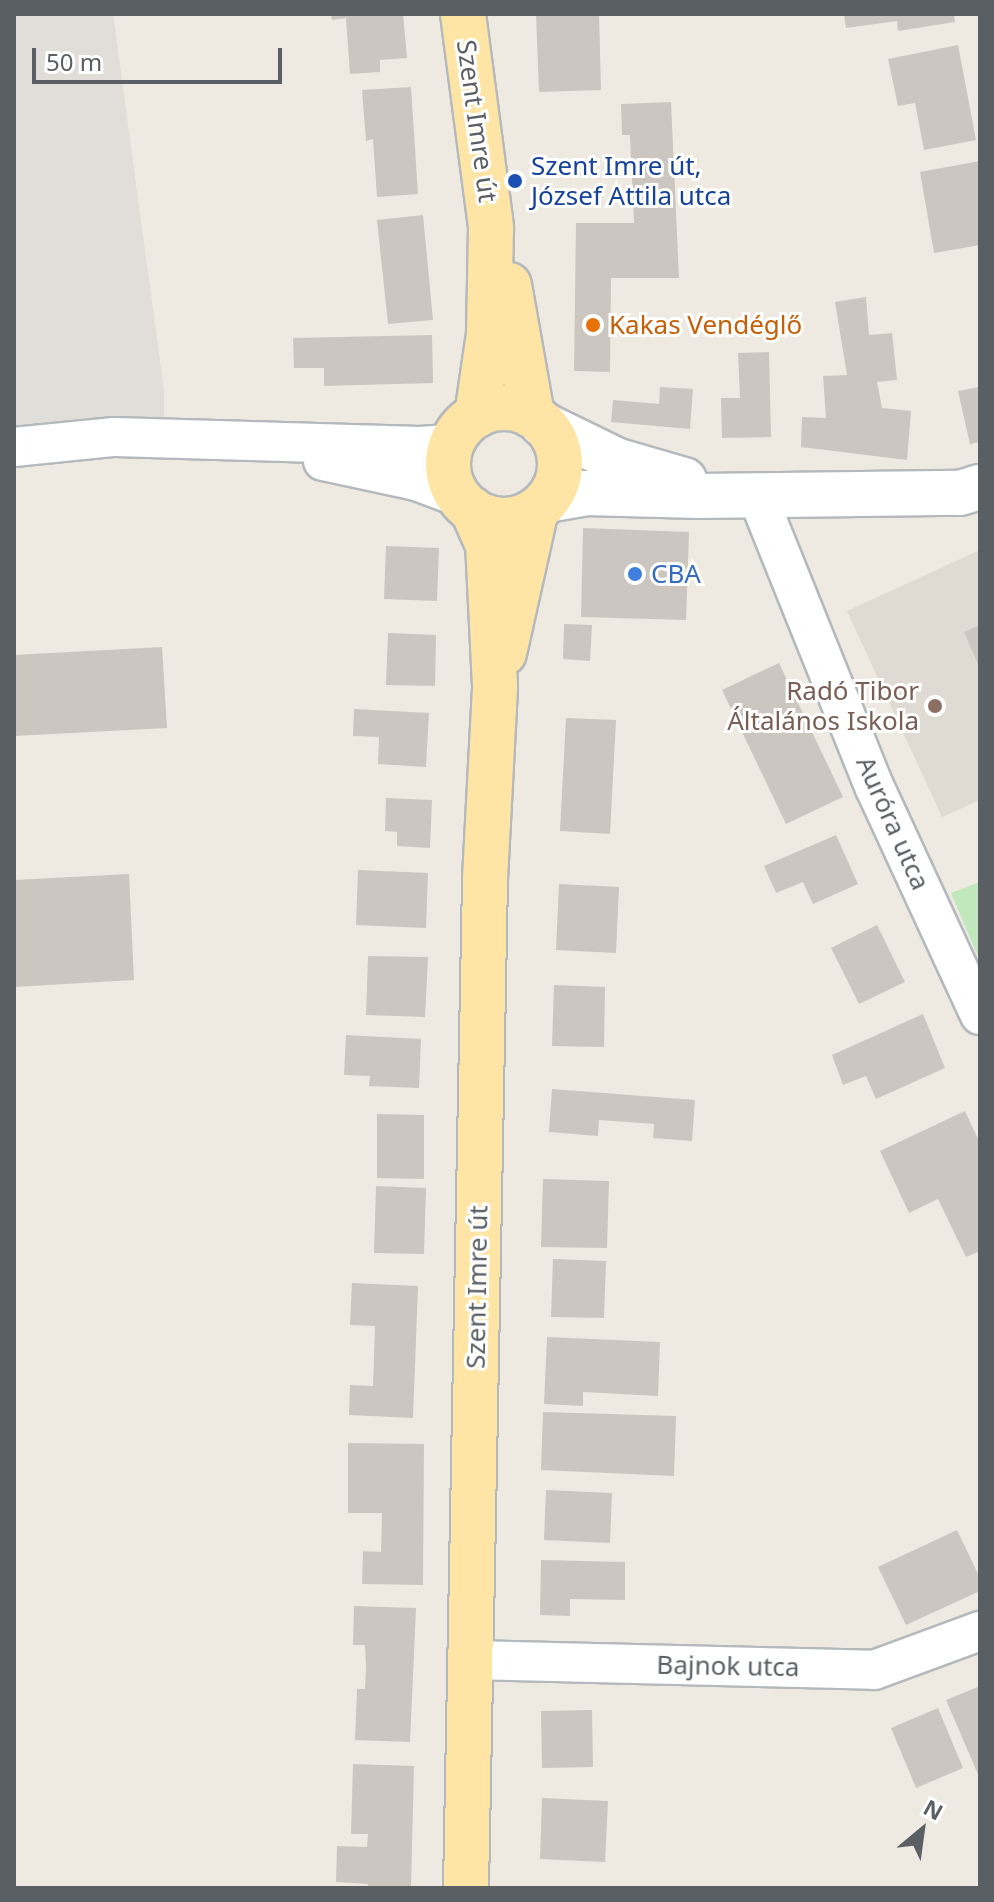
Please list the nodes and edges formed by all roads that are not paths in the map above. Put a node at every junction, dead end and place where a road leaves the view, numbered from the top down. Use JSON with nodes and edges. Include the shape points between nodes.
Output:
{"nodes":[{"id":1,"x":463,"y":14,"type":"edge"},
{"id":2,"x":491,"y":228,"type":"junction"},
{"id":3,"x":537,"y":420,"type":"junction"},
{"id":4,"x":464,"y":430,"type":"junction"},
{"id":5,"x":226,"y":442,"type":"junction"},
{"id":6,"x":14,"y":447,"type":"edge"},
{"id":7,"x":980,"y":487,"type":"edge"},
{"id":8,"x":757,"y":495,"type":"junction"},
{"id":9,"x":465,"y":503,"type":"junction"},
{"id":10,"x":542,"y":505,"type":"junction"},
{"id":11,"x":495,"y":686,"type":"junction"},
{"id":12,"x":980,"y":1015,"type":"edge"},
{"id":13,"x":980,"y":1631,"type":"edge"},
{"id":14,"x":469,"y":1660,"type":"junction"},
{"id":15,"x":466,"y":1888,"type":"edge"}],
"edges":[{"from":1,"to":2,"type":"main road","name":"Szent Imre út"},
{"from":2,"to":3,"type":"main road","name":"Szent Imre út","via":[[511,291]]},
{"from":2,"to":4,"type":"main road","name":"Szent Imre út","via":[[489,334]]},
{"from":3,"to":4,"type":"main road","via":[[501,408]]},
{"from":3,"to":8,"type":"street","via":[[618,461]]},
{"from":3,"to":10,"type":"main road","via":[[553,436],[560,469]]},
{"from":4,"to":5,"type":"street"},
{"from":4,"to":9,"type":"main road","via":[[448,466]]},
{"from":5,"to":6,"type":"street","via":[[115,437]]},
{"from":5,"to":9,"type":"street","via":[[416,481]]},
{"from":7,"to":8,"type":"street","via":[[960,493]]},
{"from":8,"to":10,"type":"street","via":[[585,493]]},
{"from":8,"to":12,"type":"street","name":"Auróra utca","via":[[875,788]]},
{"from":9,"to":10,"type":"main road","via":[[487,517],[504,520]]},
{"from":9,"to":11,"type":"main road","name":"Szent Imre út","via":[[488,545]]},
{"from":10,"to":11,"type":"main road","name":"Szent Imre út"},
{"from":11,"to":14,"type":"main road","name":"Szent Imre út","via":[[485,879]]},
{"from":13,"to":14,"type":"street","name":"Bajnok utca","via":[[874,1670]]},
{"from":14,"to":15,"type":"main road","name":"Szent Imre út"}]}
